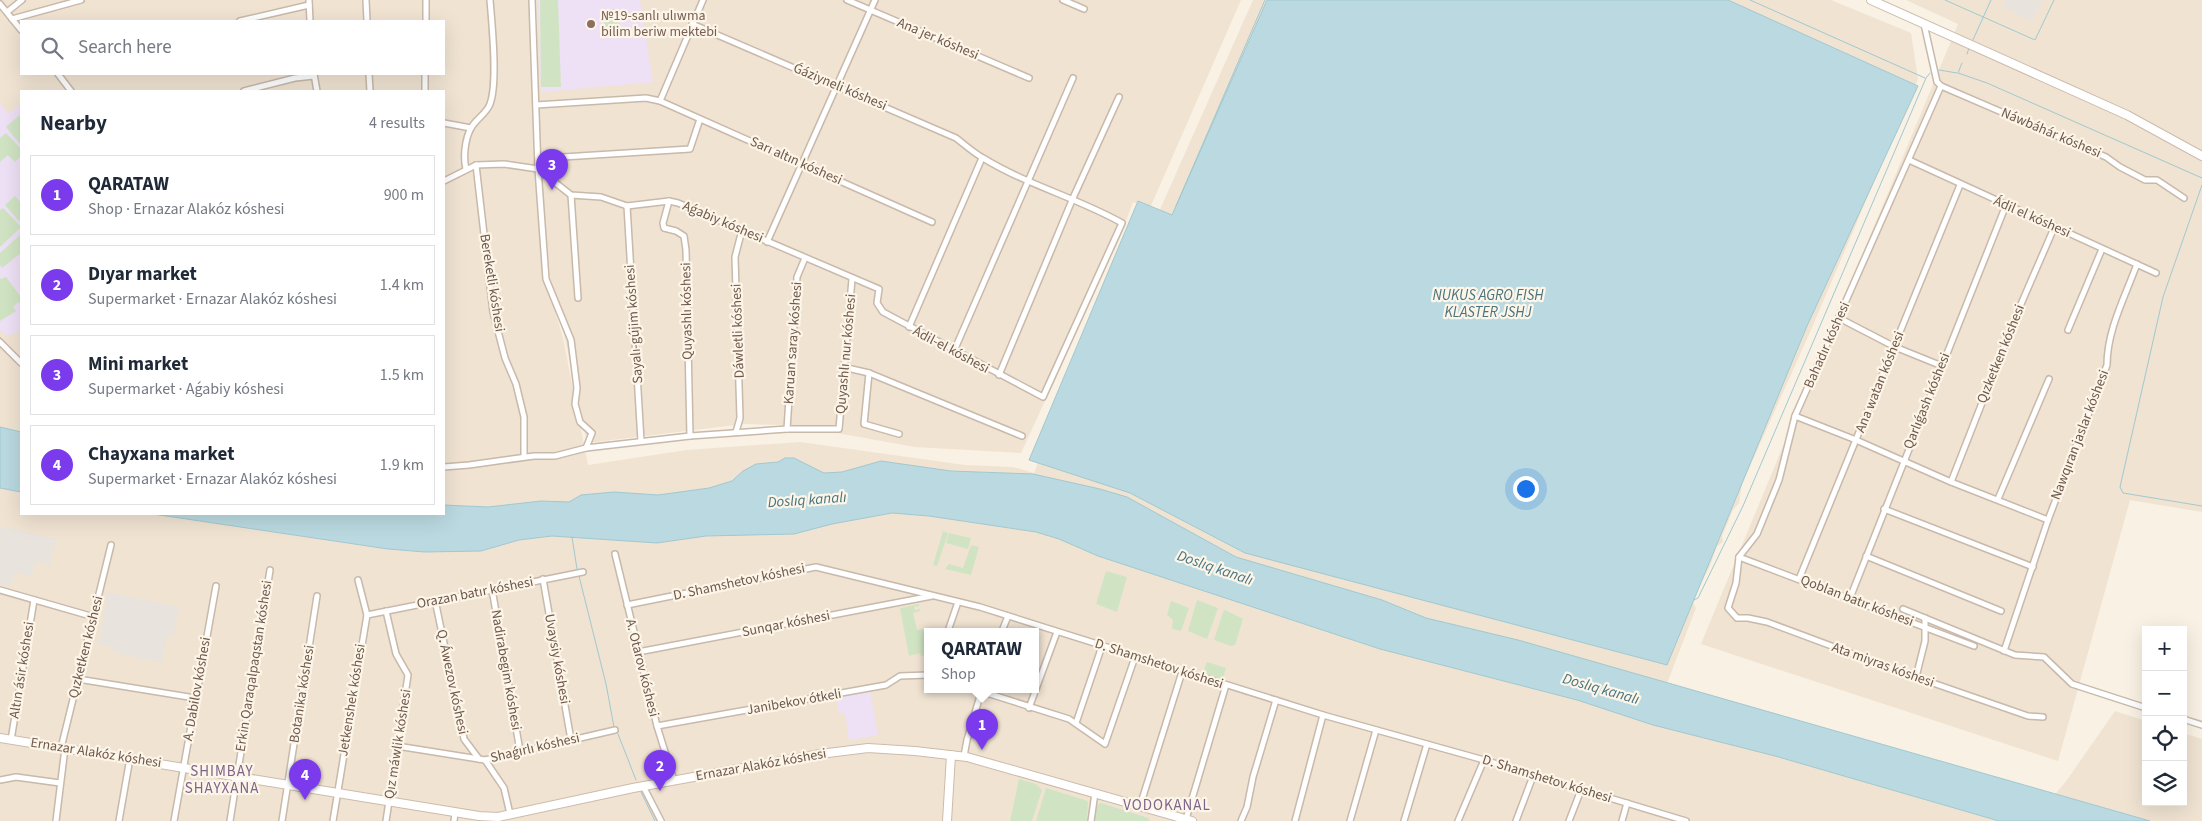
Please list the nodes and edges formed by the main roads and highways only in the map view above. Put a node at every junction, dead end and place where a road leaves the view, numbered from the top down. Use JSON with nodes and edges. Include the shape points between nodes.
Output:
{"nodes":[{"id":1,"x":1871,"y":0,"type":"edge"},
{"id":2,"x":2202,"y":156,"type":"edge"},
{"id":3,"x":0,"y":738,"type":"edge"},
{"id":4,"x":951,"y":755,"type":"junction"},
{"id":5,"x":509,"y":815,"type":"edge"},
{"id":6,"x":455,"y":817,"type":"edge"},
{"id":7,"x":1189,"y":820,"type":"edge"},
{"id":8,"x":947,"y":821,"type":"edge"}],
"edges":[{"from":1,"to":2,"type":"main road","via":[[2127,115]]},
{"from":3,"to":6,"type":"main road","name":"Ernazar Alakóz kóshesi","via":[[389,802]]},
{"from":4,"to":5,"type":"main road","name":"Ernazar Alakóz kóshesi","via":[[868,748],[820,754],[643,786]]},
{"from":4,"to":7,"type":"main road","name":"Ernazar Alakóz kóshesi"},
{"from":4,"to":8,"type":"main road"},
{"from":5,"to":6,"type":"main road","name":"Ernazar Alakóz kóshesi"}]}
